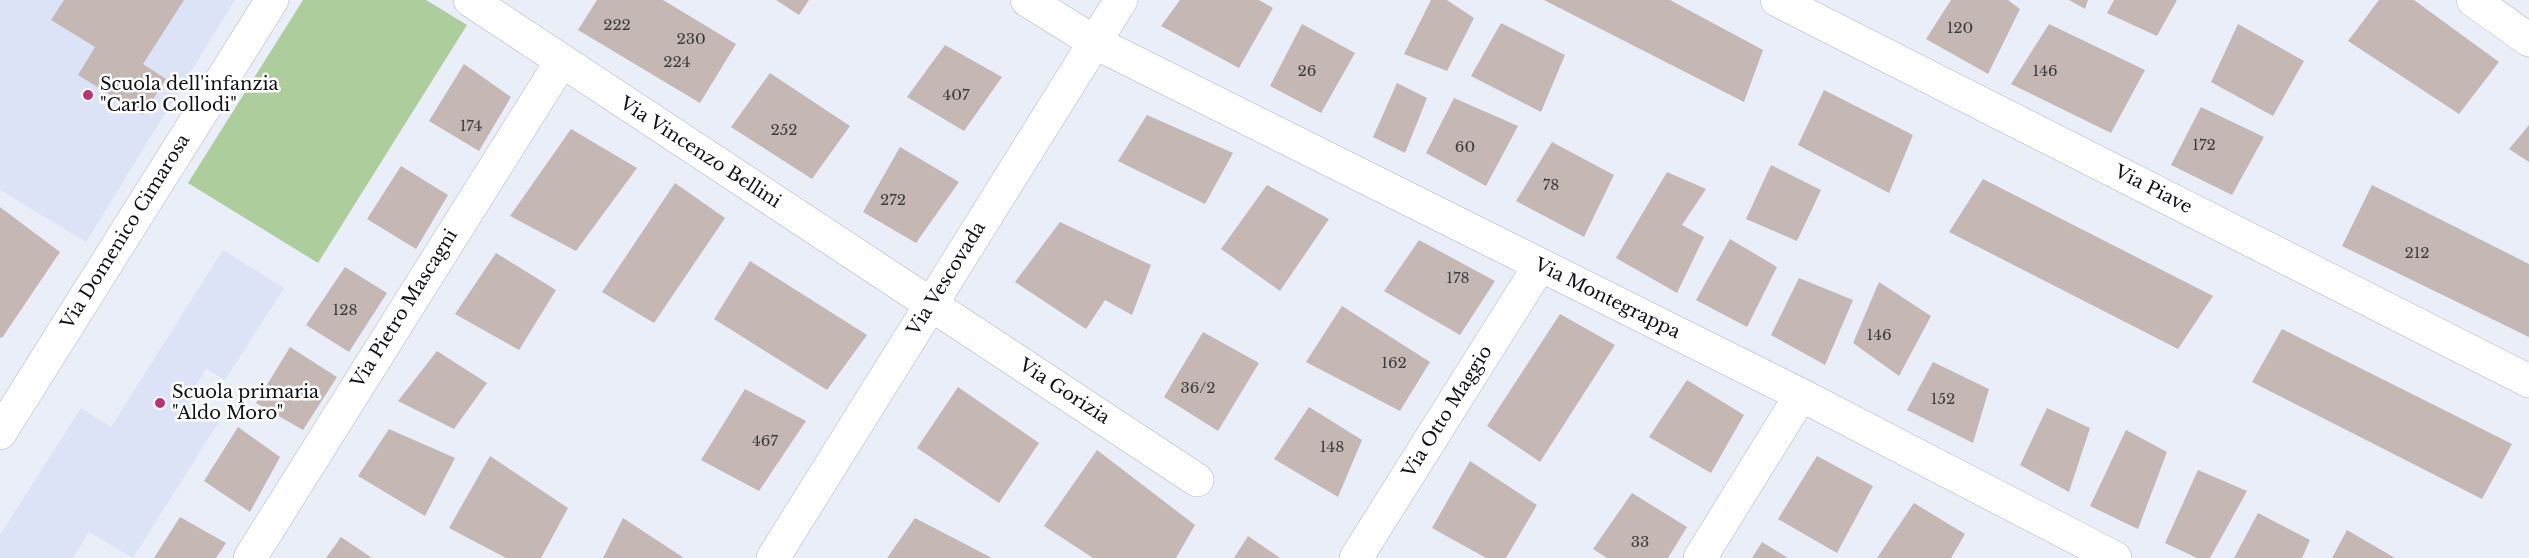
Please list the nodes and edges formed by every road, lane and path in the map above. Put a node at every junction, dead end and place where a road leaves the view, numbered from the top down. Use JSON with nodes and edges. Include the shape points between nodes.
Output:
{"nodes":[{"id":1,"x":272,"y":0,"type":"edge"},
{"id":2,"x":470,"y":0,"type":"edge"},
{"id":3,"x":1027,"y":0,"type":"edge"},
{"id":4,"x":1121,"y":0,"type":"edge"},
{"id":5,"x":1777,"y":0,"type":"edge"},
{"id":6,"x":2473,"y":0,"type":"edge"},
{"id":7,"x":2529,"y":40,"type":"edge"},
{"id":8,"x":1096,"y":43,"type":"junction"},
{"id":9,"x":561,"y":62,"type":"junction"},
{"id":10,"x":1540,"y":265,"type":"junction"},
{"id":11,"x":931,"y":305,"type":"junction"},
{"id":12,"x":2529,"y":381,"type":"edge"},
{"id":13,"x":1801,"y":395,"type":"junction"},
{"id":14,"x":0,"y":433,"type":"edge"},
{"id":15,"x":1197,"y":480,"type":"dead end"},
{"id":16,"x":2109,"y":557,"type":"edge"},
{"id":17,"x":250,"y":558,"type":"edge"},
{"id":18,"x":773,"y":558,"type":"edge"},
{"id":19,"x":1356,"y":558,"type":"edge"},
{"id":20,"x":1700,"y":558,"type":"edge"}],
"edges":[{"from":1,"to":14,"type":"street","name":"Via Domenico Cimarosa"},
{"from":2,"to":9,"type":"street","name":"Via Vincenzo Bellini"},
{"from":3,"to":8,"type":"street","name":"Via Montegrappa"},
{"from":4,"to":8,"type":"street","name":"Via Vescovada"},
{"from":5,"to":12,"type":"street","name":"Via Piave"},
{"from":6,"to":7,"type":"street"},
{"from":8,"to":10,"type":"street","name":"Via Montegrappa"},
{"from":8,"to":11,"type":"street","name":"Via Vescovada"},
{"from":9,"to":11,"type":"street","name":"Via Vincenzo Bellini"},
{"from":9,"to":17,"type":"street","name":"Via Pietro Mascagni"},
{"from":10,"to":13,"type":"street","name":"Via Montegrappa"},
{"from":10,"to":19,"type":"street","name":"Via Otto Maggio"},
{"from":11,"to":15,"type":"street","name":"Via Gorizia"},
{"from":11,"to":18,"type":"street","name":"Via Vescovada"},
{"from":13,"to":16,"type":"street","name":"Via Montegrappa"},
{"from":13,"to":20,"type":"street"}]}
